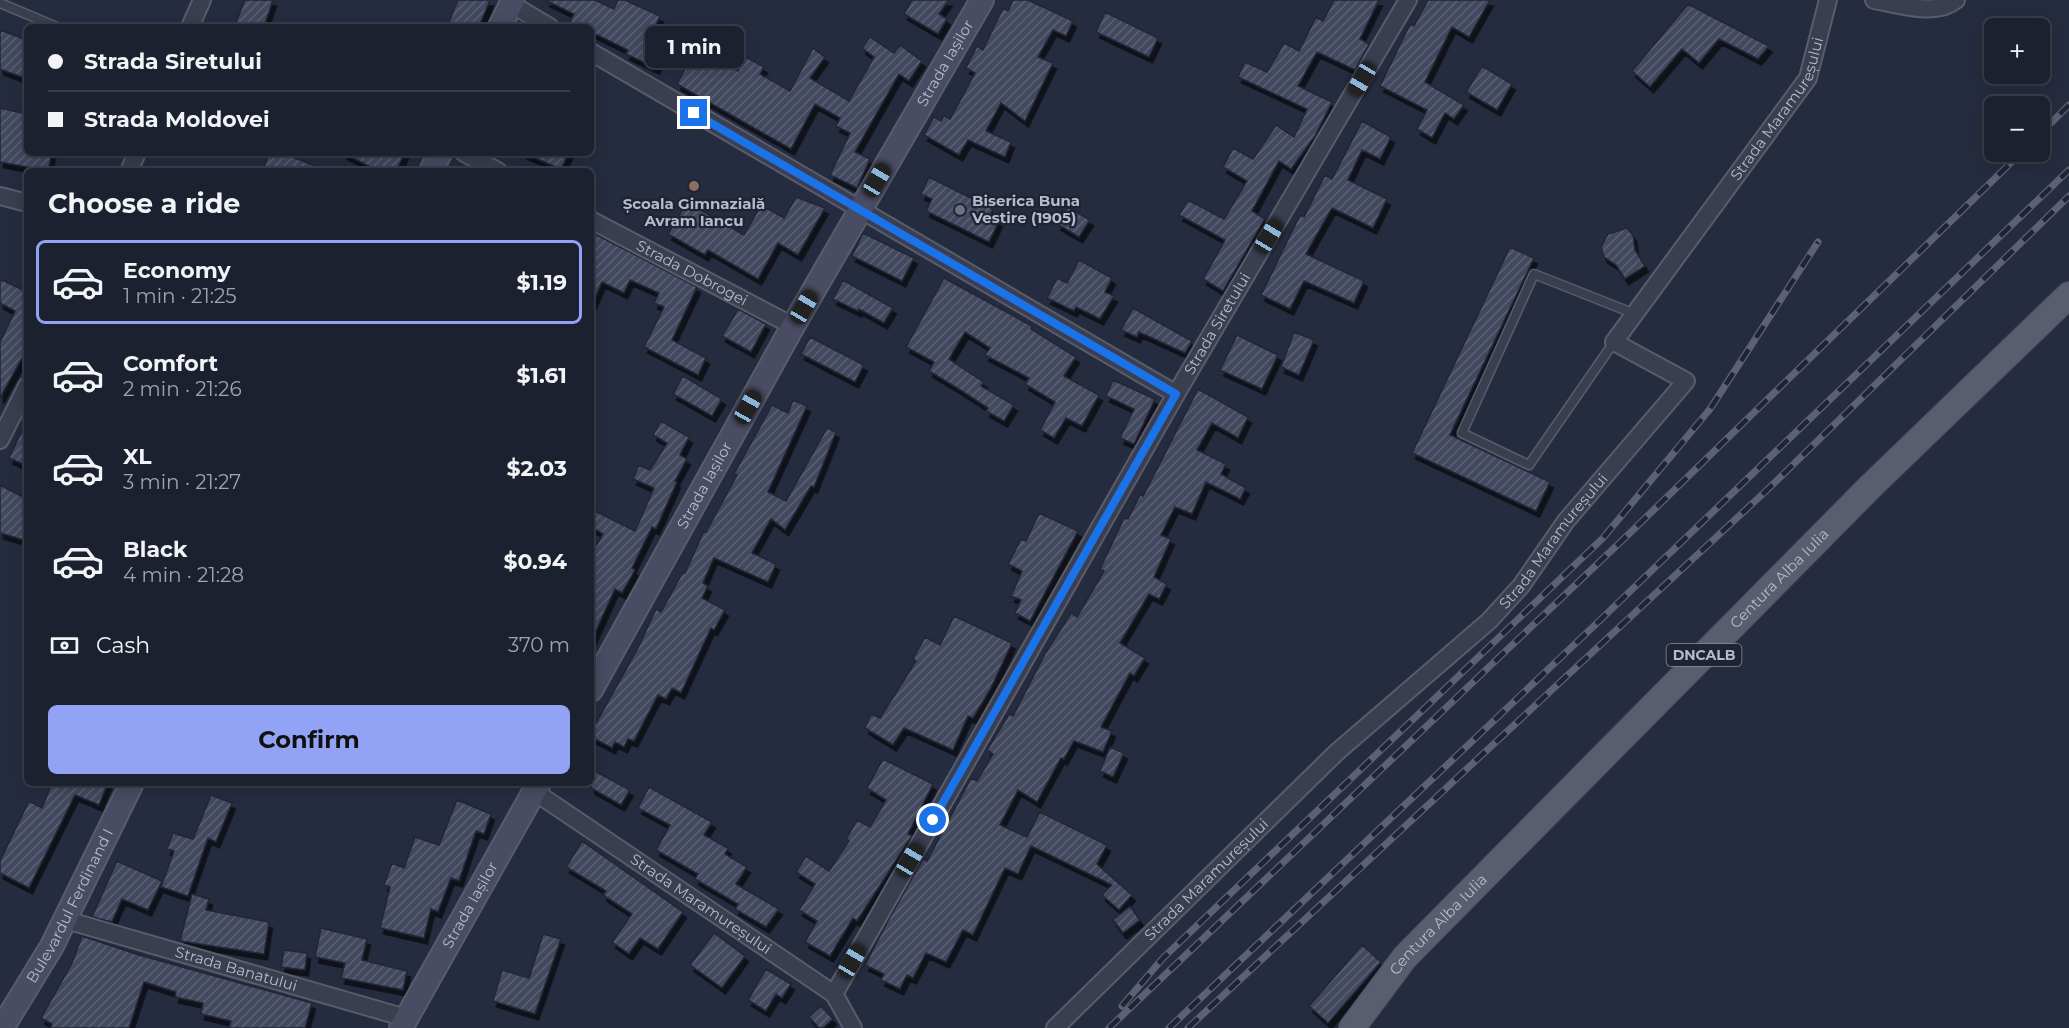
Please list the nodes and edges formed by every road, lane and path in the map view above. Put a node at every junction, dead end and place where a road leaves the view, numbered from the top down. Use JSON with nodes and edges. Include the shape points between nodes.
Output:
{"nodes":[{"id":1,"x":202,"y":0,"type":"edge"},
{"id":2,"x":982,"y":0,"type":"edge"},
{"id":3,"x":1408,"y":0,"type":"edge"},
{"id":4,"x":1828,"y":0,"type":"edge"},
{"id":5,"x":1874,"y":0,"type":"edge"},
{"id":6,"x":1956,"y":0,"type":"edge"},
{"id":7,"x":512,"y":2,"type":"edge"},
{"id":8,"x":0,"y":3,"type":"edge"},
{"id":9,"x":50,"y":24,"type":"edge"},
{"id":10,"x":191,"y":24,"type":"edge"},
{"id":11,"x":501,"y":24,"type":"edge"},
{"id":12,"x":545,"y":24,"type":"edge"},
{"id":13,"x":594,"y":54,"type":"edge"},
{"id":14,"x":470,"y":156,"type":"edge"},
{"id":15,"x":492,"y":168,"type":"edge"},
{"id":16,"x":0,"y":196,"type":"edge"},
{"id":17,"x":24,"y":202,"type":"edge"},
{"id":18,"x":859,"y":211,"type":"junction"},
{"id":19,"x":594,"y":222,"type":"edge"},
{"id":20,"x":2069,"y":295,"type":"edge"},
{"id":21,"x":1635,"y":314,"type":"junction"},
{"id":22,"x":793,"y":326,"type":"junction"},
{"id":23,"x":1614,"y":342,"type":"junction"},
{"id":24,"x":24,"y":392,"type":"edge"},
{"id":25,"x":1176,"y":394,"type":"junction"},
{"id":26,"x":0,"y":440,"type":"edge"},
{"id":27,"x":594,"y":685,"type":"edge"},
{"id":28,"x":131,"y":786,"type":"edge"},
{"id":29,"x":537,"y":787,"type":"edge"},
{"id":30,"x":66,"y":920,"type":"junction"},
{"id":31,"x":834,"y":994,"type":"junction"},
{"id":32,"x":404,"y":1023,"type":"edge"},
{"id":33,"x":2,"y":1028,"type":"edge"},
{"id":34,"x":853,"y":1028,"type":"edge"},
{"id":35,"x":1055,"y":1028,"type":"edge"},
{"id":36,"x":1352,"y":1028,"type":"edge"}],
"edges":[{"from":1,"to":10,"type":"street"},
{"from":2,"to":18,"type":"street","name":"Strada Iașilor"},
{"from":3,"to":25,"type":"street","name":"Strada Siretului"},
{"from":4,"to":21,"type":"street","name":"Strada Maramureșului","via":[[1808,78]]},
{"from":5,"to":6,"type":"street","via":[[1932,8]]},
{"from":7,"to":11,"type":"street"},
{"from":7,"to":12,"type":"street"},
{"from":8,"to":9,"type":"lane"},
{"from":13,"to":18,"type":"street"},
{"from":14,"to":15,"type":"street"},
{"from":16,"to":17,"type":"street"},
{"from":18,"to":22,"type":"street","name":"Strada Iașilor"},
{"from":18,"to":25,"type":"street"},
{"from":19,"to":22,"type":"street","name":"Strada Dobrogei"},
{"from":20,"to":36,"type":"main road","name":"Centura Alba Iulia","number":"DNCALB","via":[[1871,486],[1405,957]]},
{"from":21,"to":23,"type":"street","name":"Strada Maramureșului"},
{"from":21,"to":23,"type":"lane","via":[[1534,274],[1462,433],[1529,465]]},
{"from":22,"to":27,"type":"street","name":"Strada Iașilor"},
{"from":23,"to":35,"type":"street","name":"Strada Maramureșului","via":[[1686,381],[1566,521],[1521,586],[1489,621],[1337,752]]},
{"from":24,"to":26,"type":"street"},
{"from":25,"to":31,"type":"street","name":"Strada Siretului"},
{"from":28,"to":30,"type":"street","name":"Bulevardul Ferdinand I"},
{"from":29,"to":31,"type":"street","name":"Strada Maramureșului"},
{"from":29,"to":32,"type":"street","name":"Strada Iașilor"},
{"from":30,"to":32,"type":"street","name":"Strada Banatului"},
{"from":30,"to":33,"type":"street","name":"Bulevardul Ferdinand I"},
{"from":31,"to":34,"type":"street","name":"Strada Maramureșului"}]}
